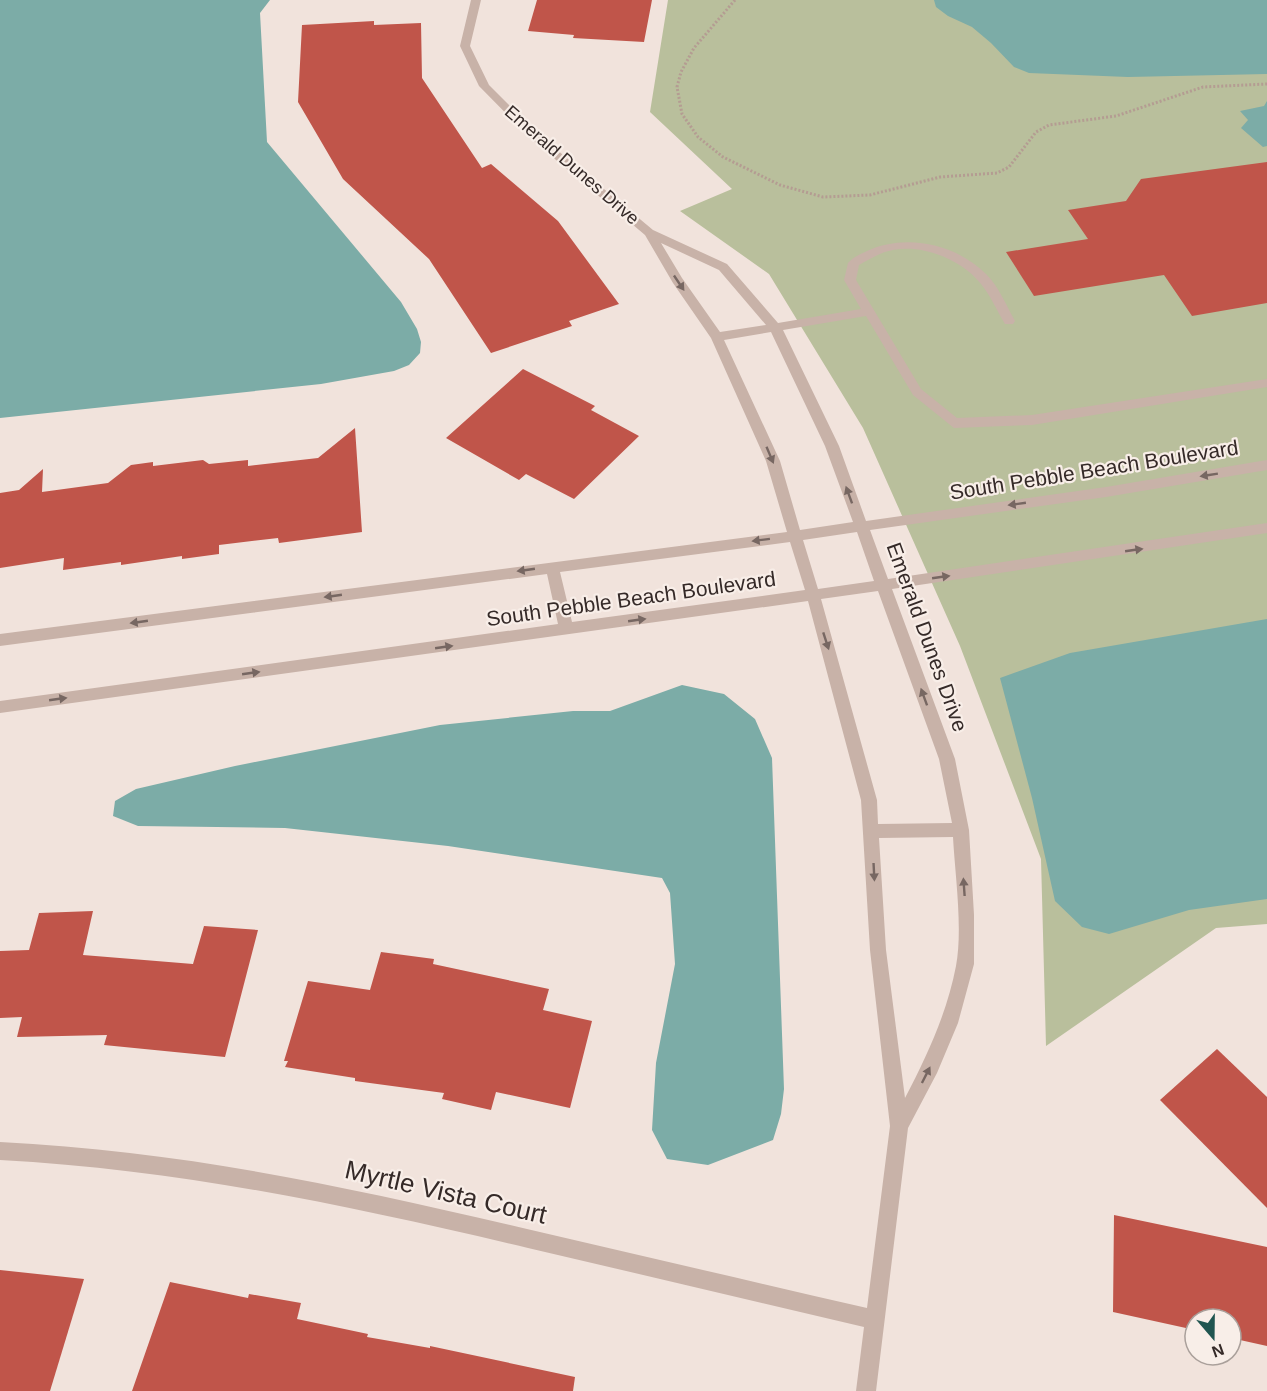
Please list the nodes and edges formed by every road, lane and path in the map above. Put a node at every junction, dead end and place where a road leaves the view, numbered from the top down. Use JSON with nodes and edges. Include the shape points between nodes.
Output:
{"nodes":[{"id":1,"x":476,"y":0,"type":"edge"},
{"id":2,"x":735,"y":0,"type":"edge"},
{"id":3,"x":1267,"y":84,"type":"edge"},
{"id":4,"x":649,"y":233,"type":"junction"},
{"id":5,"x":867,"y":312,"type":"junction"},
{"id":6,"x":1009,"y":321,"type":"dead end"},
{"id":7,"x":775,"y":327,"type":"junction"},
{"id":8,"x":717,"y":337,"type":"junction"},
{"id":9,"x":1267,"y":383,"type":"edge"},
{"id":10,"x":1267,"y":465,"type":"edge"},
{"id":11,"x":861,"y":526,"type":"junction"},
{"id":12,"x":1267,"y":528,"type":"edge"},
{"id":13,"x":794,"y":536,"type":"junction"},
{"id":14,"x":552,"y":567,"type":"junction"},
{"id":15,"x":883,"y":585,"type":"junction"},
{"id":16,"x":811,"y":595,"type":"junction"},
{"id":17,"x":567,"y":630,"type":"junction"},
{"id":18,"x":0,"y":640,"type":"edge"},
{"id":19,"x":0,"y":707,"type":"edge"},
{"id":20,"x":961,"y":830,"type":"junction"},
{"id":21,"x":871,"y":831,"type":"junction"},
{"id":22,"x":899,"y":1126,"type":"junction"},
{"id":23,"x":0,"y":1150,"type":"edge"},
{"id":24,"x":874,"y":1320,"type":"junction"},
{"id":25,"x":866,"y":1391,"type":"edge"}],
"edges":[{"from":1,"to":4,"type":"street","name":"Emerald Dunes Drive","via":[[465,46],[484,86],[534,136]]},
{"from":2,"to":3,"type":"path","via":[[689,55],[679,75],[677,106],[690,130],[715,151],[740,167],[816,196],[839,198],[942,177],[1002,171],[1019,156],[1033,134],[1052,124],[1128,114],[1196,88]]},
{"from":4,"to":7,"type":"street","name":"Emerald Dunes Drive","via":[[723,267]]},
{"from":4,"to":8,"type":"street","name":"Emerald Dunes Drive","one_way":true},
{"from":5,"to":6,"type":"street","via":[[850,280],[854,263],[900,245],[927,248],[963,261],[983,278]]},
{"from":5,"to":7,"type":"street"},
{"from":5,"to":9,"type":"street","via":[[917,392],[954,423],[1032,420]]},
{"from":7,"to":8,"type":"street"},
{"from":11,"to":7,"type":"street","name":"Emerald Dunes Drive","one_way":true,"via":[[832,446]]},
{"from":8,"to":13,"type":"street","name":"Emerald Dunes Drive","one_way":true,"via":[[773,461]]},
{"from":10,"to":11,"type":"street","name":"South Pebble Beach Boulevard","one_way":true},
{"from":11,"to":13,"type":"street","name":"South Pebble Beach Boulevard"},
{"from":11,"to":15,"type":"street","name":"Emerald Dunes Drive"},
{"from":15,"to":12,"type":"street","name":"South Pebble Beach Boulevard","one_way":true},
{"from":13,"to":14,"type":"street","name":"South Pebble Beach Boulevard","one_way":true},
{"from":13,"to":16,"type":"street","name":"Emerald Dunes Drive"},
{"from":14,"to":17,"type":"street"},
{"from":14,"to":18,"type":"street","name":"South Pebble Beach Boulevard","one_way":true},
{"from":15,"to":16,"type":"street","name":"South Pebble Beach Boulevard"},
{"from":20,"to":15,"type":"street","name":"Emerald Dunes Drive","one_way":true,"via":[[947,759]]},
{"from":17,"to":16,"type":"street","name":"South Pebble Beach Boulevard","one_way":true},
{"from":16,"to":21,"type":"street","name":"Emerald Dunes Drive","one_way":true,"via":[[860,761]]},
{"from":19,"to":17,"type":"street","name":"South Pebble Beach Boulevard","one_way":true},
{"from":20,"to":21,"type":"street"},
{"from":22,"to":20,"type":"street","name":"Emerald Dunes Drive","one_way":true,"via":[[949,1023],[965,964]]},
{"from":21,"to":22,"type":"street","name":"Emerald Dunes Drive","one_way":true,"via":[[878,950]]},
{"from":22,"to":24,"type":"street","name":"Emerald Dunes Drive"},
{"from":23,"to":24,"type":"street","name":"Myrtle Vista Court","via":[[144,1163],[260,1179],[398,1207]]},
{"from":24,"to":25,"type":"street","name":"Emerald Dunes Drive"}]}
